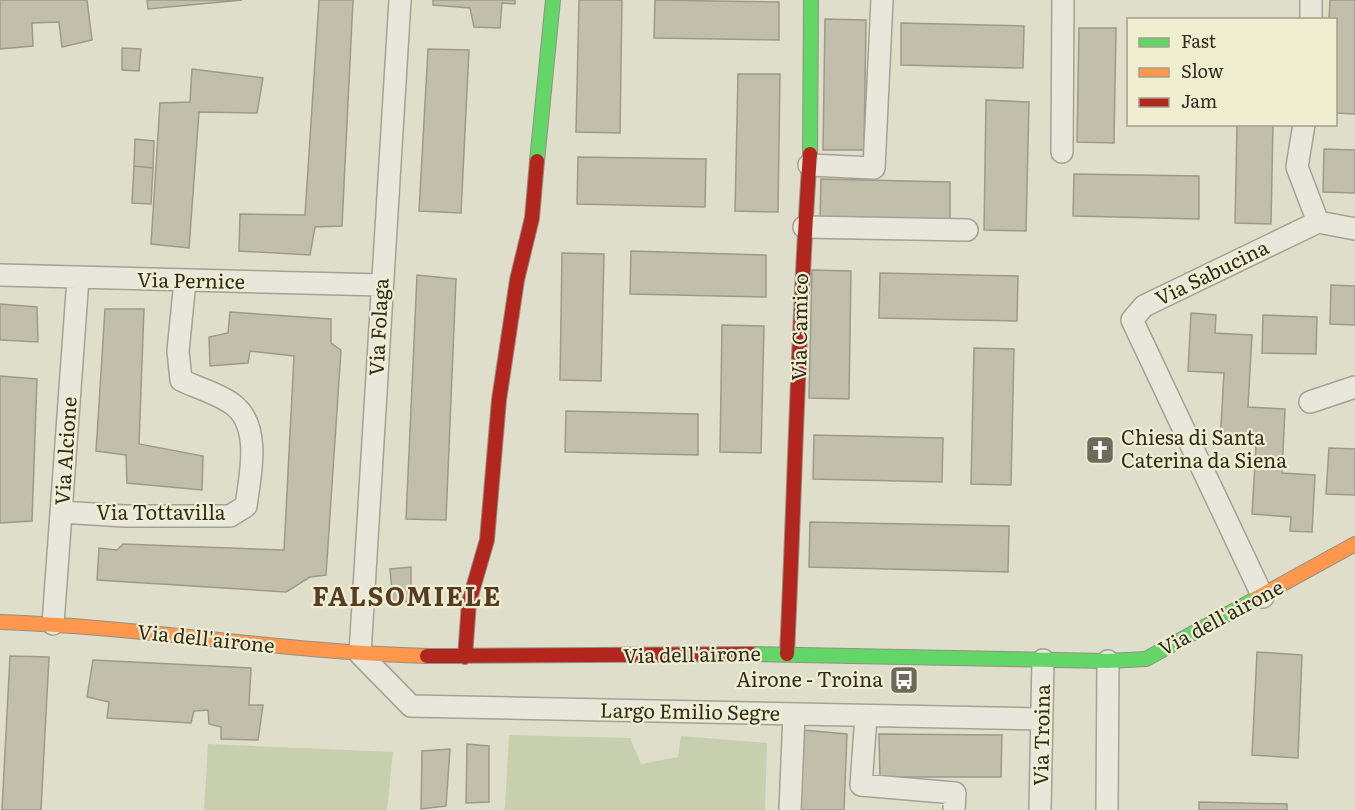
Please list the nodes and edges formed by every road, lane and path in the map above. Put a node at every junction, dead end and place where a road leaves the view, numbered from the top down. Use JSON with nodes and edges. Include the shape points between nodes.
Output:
{"nodes":[{"id":1,"x":400,"y":0,"type":"edge"},
{"id":2,"x":553,"y":0,"type":"edge"},
{"id":3,"x":811,"y":0,"type":"edge"},
{"id":4,"x":882,"y":0,"type":"edge"},
{"id":5,"x":1063,"y":0,"type":"edge"},
{"id":6,"x":1311,"y":0,"type":"edge"},
{"id":7,"x":1311,"y":18,"type":"edge"},
{"id":8,"x":1304,"y":126,"type":"edge"},
{"id":9,"x":1062,"y":152,"type":"dead end"},
{"id":10,"x":809,"y":165,"type":"junction"},
{"id":11,"x":1318,"y":222,"type":"junction"},
{"id":12,"x":804,"y":227,"type":"junction"},
{"id":13,"x":1355,"y":229,"type":"edge"},
{"id":14,"x":967,"y":230,"type":"dead end"},
{"id":15,"x":0,"y":275,"type":"edge"},
{"id":16,"x":78,"y":278,"type":"junction"},
{"id":17,"x":185,"y":281,"type":"junction"},
{"id":18,"x":381,"y":285,"type":"junction"},
{"id":19,"x":1355,"y":387,"type":"edge"},
{"id":20,"x":1310,"y":402,"type":"dead end"},
{"id":21,"x":62,"y":512,"type":"junction"},
{"id":22,"x":1355,"y":544,"type":"edge"},
{"id":23,"x":1263,"y":597,"type":"junction"},
{"id":24,"x":0,"y":622,"type":"edge"},
{"id":25,"x":53,"y":624,"type":"junction"},
{"id":26,"x":360,"y":654,"type":"junction"},
{"id":27,"x":787,"y":654,"type":"junction"},
{"id":28,"x":465,"y":657,"type":"junction"},
{"id":29,"x":1043,"y":660,"type":"junction"},
{"id":30,"x":1108,"y":661,"type":"junction"},
{"id":31,"x":794,"y":714,"type":"junction"},
{"id":32,"x":866,"y":716,"type":"junction"},
{"id":33,"x":1042,"y":719,"type":"junction"},
{"id":34,"x":789,"y":810,"type":"edge"},
{"id":35,"x":954,"y":810,"type":"edge"},
{"id":36,"x":1040,"y":810,"type":"edge"},
{"id":37,"x":1107,"y":810,"type":"edge"}],
"edges":[{"from":1,"to":18,"type":"street","name":"Via Folaga"},
{"from":2,"to":28,"type":"street","via":[[532,218],[513,302],[499,400],[487,540],[469,602]]},
{"from":3,"to":10,"type":"street","name":"Via Camico"},
{"from":4,"to":10,"type":"street","via":[[874,168]]},
{"from":5,"to":9,"type":"street"},
{"from":6,"to":7,"type":"street"},
{"from":8,"to":11,"type":"street","via":[[1297,167]]},
{"from":10,"to":12,"type":"street","name":"Via Camico"},
{"from":11,"to":13,"type":"street"},
{"from":11,"to":23,"type":"street","name":"Via Sabucina","via":[[1144,306],[1132,320]]},
{"from":12,"to":14,"type":"street"},
{"from":12,"to":27,"type":"street","name":"Via Camico"},
{"from":15,"to":16,"type":"street","name":"Via Pernice"},
{"from":16,"to":17,"type":"street","name":"Via Pernice"},
{"from":16,"to":21,"type":"street","name":"Via Alcione"},
{"from":17,"to":18,"type":"street","name":"Via Pernice"},
{"from":17,"to":21,"type":"street","name":"Via Tottavilla","via":[[178,351],[181,380],[235,406],[249,422],[251,468],[246,506],[230,516]]},
{"from":18,"to":26,"type":"street","name":"Via Folaga"},
{"from":19,"to":20,"type":"street"},
{"from":21,"to":25,"type":"street","name":"Via Alcione"},
{"from":22,"to":23,"type":"street","name":"Via dell'airone"},
{"from":23,"to":30,"type":"street","name":"Via dell'airone","via":[[1146,659]]},
{"from":24,"to":25,"type":"street","name":"Via dell'airone"},
{"from":25,"to":26,"type":"street","name":"Via dell'airone"},
{"from":26,"to":28,"type":"street","name":"Via dell'airone"},
{"from":26,"to":31,"type":"street","name":"Largo Emilio Segre","via":[[411,706]]},
{"from":27,"to":28,"type":"street","name":"Via dell'airone"},
{"from":27,"to":29,"type":"street","name":"Via dell'airone"},
{"from":29,"to":30,"type":"street","name":"Via dell'airone"},
{"from":29,"to":33,"type":"street","name":"Via Troina"},
{"from":30,"to":37,"type":"street"},
{"from":31,"to":32,"type":"street","name":"Largo Emilio Segre"},
{"from":31,"to":34,"type":"street"},
{"from":32,"to":33,"type":"street","name":"Largo Emilio Segre"},
{"from":32,"to":35,"type":"street","via":[[861,785],[955,793]]},
{"from":33,"to":36,"type":"street","name":"Via Troina"}]}
